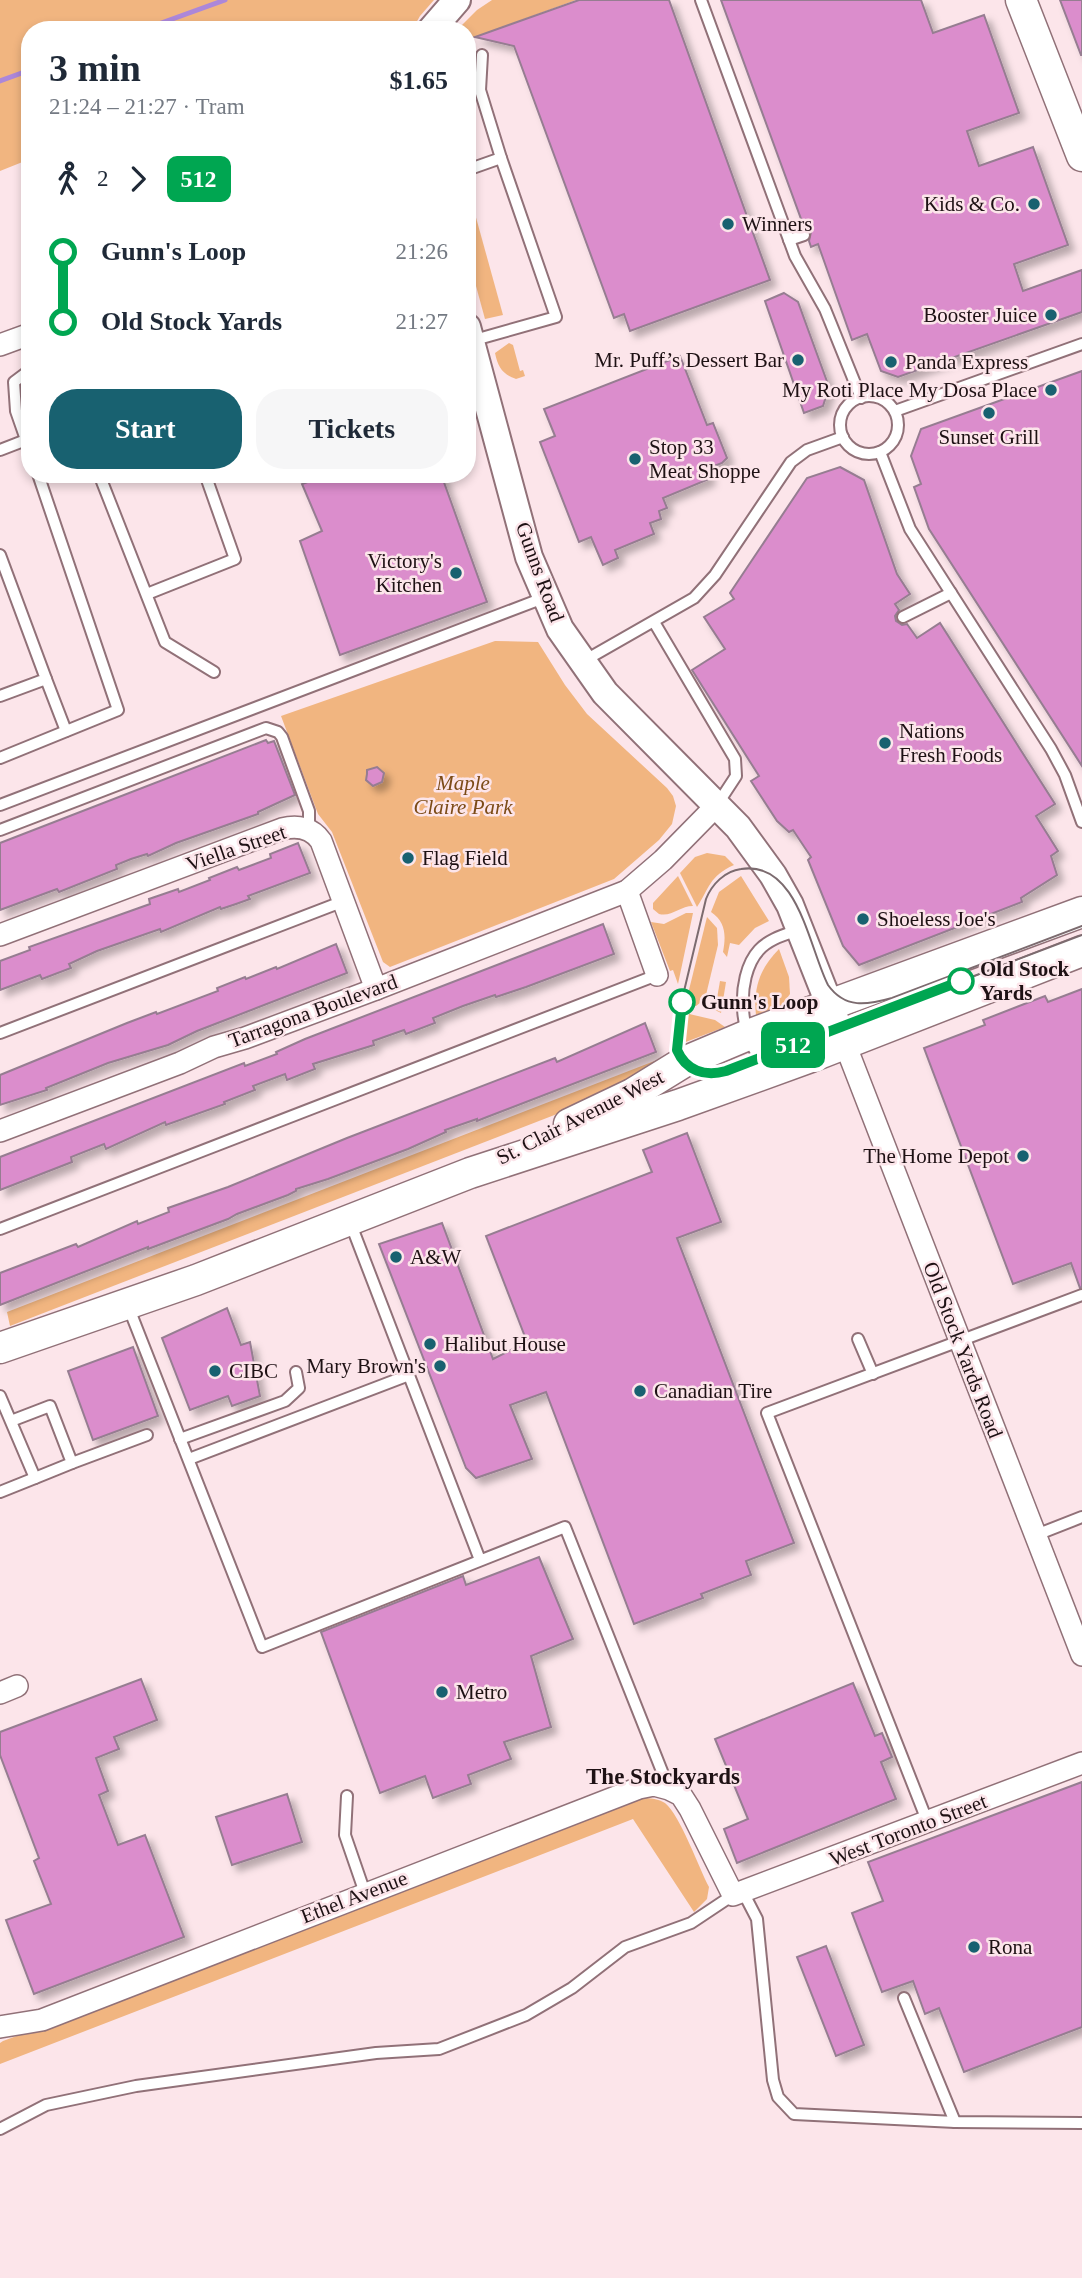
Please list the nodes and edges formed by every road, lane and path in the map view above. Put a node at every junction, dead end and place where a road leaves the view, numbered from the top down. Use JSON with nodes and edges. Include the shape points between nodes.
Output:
{"nodes":[{"id":1,"x":457,"y":0,"type":"edge"},
{"id":2,"x":701,"y":0,"type":"edge"},
{"id":3,"x":1021,"y":0,"type":"edge"},
{"id":4,"x":439,"y":21,"type":"edge"},
{"id":5,"x":482,"y":55,"type":"dead end"},
{"id":6,"x":1082,"y":156,"type":"edge"},
{"id":7,"x":501,"y":158,"type":"junction"},
{"id":8,"x":476,"y":167,"type":"edge"},
{"id":9,"x":804,"y":235,"type":"dead end"},
{"id":10,"x":789,"y":240,"type":"junction"},
{"id":11,"x":476,"y":333,"type":"edge"},
{"id":12,"x":21,"y":337,"type":"edge"},
{"id":13,"x":1082,"y":344,"type":"edge"},
{"id":14,"x":0,"y":345,"type":"edge"},
{"id":15,"x":476,"y":360,"type":"edge"},
{"id":16,"x":21,"y":377,"type":"edge"},
{"id":17,"x":861,"y":398,"type":"junction"},
{"id":18,"x":895,"y":411,"type":"junction"},
{"id":19,"x":21,"y":426,"type":"edge"},
{"id":20,"x":843,"y":437,"type":"junction"},
{"id":21,"x":21,"y":447,"type":"edge"},
{"id":22,"x":0,"y":450,"type":"edge"},
{"id":23,"x":880,"y":452,"type":"junction"},
{"id":24,"x":40,"y":483,"type":"edge"},
{"id":25,"x":103,"y":483,"type":"edge"},
{"id":26,"x":208,"y":483,"type":"edge"},
{"id":27,"x":0,"y":555,"type":"edge"},
{"id":28,"x":951,"y":593,"type":"junction"},
{"id":29,"x":147,"y":594,"type":"junction"},
{"id":30,"x":546,"y":597,"type":"junction"},
{"id":31,"x":904,"y":618,"type":"dead end"},
{"id":32,"x":654,"y":622,"type":"junction"},
{"id":33,"x":582,"y":662,"type":"junction"},
{"id":34,"x":214,"y":671,"type":"dead end"},
{"id":35,"x":46,"y":679,"type":"junction"},
{"id":36,"x":0,"y":696,"type":"edge"},
{"id":37,"x":66,"y":731,"type":"junction"},
{"id":38,"x":0,"y":758,"type":"edge"},
{"id":39,"x":0,"y":805,"type":"edge"},
{"id":40,"x":717,"y":805,"type":"junction"},
{"id":41,"x":1082,"y":822,"type":"edge"},
{"id":42,"x":0,"y":830,"type":"edge"},
{"id":43,"x":309,"y":830,"type":"junction"},
{"id":44,"x":627,"y":891,"type":"junction"},
{"id":45,"x":344,"y":901,"type":"junction"},
{"id":46,"x":1082,"y":912,"type":"edge"},
{"id":47,"x":801,"y":930,"type":"junction"},
{"id":48,"x":0,"y":935,"type":"edge"},
{"id":49,"x":1082,"y":951,"type":"edge"},
{"id":50,"x":657,"y":975,"type":"joint"},
{"id":51,"x":376,"y":989,"type":"junction"},
{"id":52,"x":830,"y":1006,"type":"junction"},
{"id":53,"x":0,"y":1033,"type":"edge"},
{"id":54,"x":748,"y":1035,"type":"junction"},
{"id":55,"x":845,"y":1044,"type":"junction"},
{"id":56,"x":777,"y":1069,"type":"junction"},
{"id":57,"x":0,"y":1131,"type":"edge"},
{"id":58,"x":470,"y":1173,"type":"junction"},
{"id":59,"x":349,"y":1220,"type":"junction"},
{"id":60,"x":0,"y":1228,"type":"edge"},
{"id":61,"x":1082,"y":1295,"type":"edge"},
{"id":62,"x":127,"y":1303,"type":"junction"},
{"id":63,"x":858,"y":1339,"type":"dead end"},
{"id":64,"x":959,"y":1342,"type":"junction"},
{"id":65,"x":0,"y":1348,"type":"edge"},
{"id":66,"x":296,"y":1372,"type":"dead end"},
{"id":67,"x":873,"y":1374,"type":"junction"},
{"id":68,"x":409,"y":1375,"type":"junction"},
{"id":69,"x":0,"y":1396,"type":"edge"},
{"id":70,"x":11,"y":1421,"type":"junction"},
{"id":71,"x":147,"y":1435,"type":"dead end"},
{"id":72,"x":180,"y":1439,"type":"junction"},
{"id":73,"x":189,"y":1459,"type":"junction"},
{"id":74,"x":72,"y":1463,"type":"junction"},
{"id":75,"x":35,"y":1478,"type":"junction"},
{"id":76,"x":0,"y":1492,"type":"edge"},
{"id":77,"x":1082,"y":1517,"type":"edge"},
{"id":78,"x":1036,"y":1535,"type":"junction"},
{"id":79,"x":480,"y":1560,"type":"junction"},
{"id":80,"x":1082,"y":1655,"type":"edge"},
{"id":81,"x":1082,"y":1763,"type":"edge"},
{"id":82,"x":669,"y":1789,"type":"junction"},
{"id":83,"x":347,"y":1796,"type":"dead end"},
{"id":84,"x":928,"y":1823,"type":"junction"},
{"id":85,"x":365,"y":1893,"type":"junction"},
{"id":86,"x":738,"y":1894,"type":"junction"},
{"id":87,"x":904,"y":1998,"type":"dead end"},
{"id":88,"x":0,"y":2027,"type":"edge"},
{"id":89,"x":955,"y":2122,"type":"junction"},
{"id":90,"x":1082,"y":2123,"type":"edge"},
{"id":91,"x":0,"y":2129,"type":"edge"}],
"edges":[{"from":1,"to":4,"type":"street"},
{"from":2,"to":10,"type":"lane"},
{"from":3,"to":6,"type":"main road"},
{"from":5,"to":7,"type":"lane","via":[[480,90]]},
{"from":7,"to":8,"type":"lane"},
{"from":7,"to":11,"type":"lane","via":[[556,317]]},
{"from":9,"to":10,"type":"lane"},
{"from":10,"to":17,"type":"lane","via":[[825,309]]},
{"from":12,"to":14,"type":"street"},
{"from":13,"to":18,"type":"lane"},
{"from":15,"to":30,"type":"street","name":"Gunns Road","via":[[529,556]]},
{"from":16,"to":19,"type":"lane","via":[[15,382]]},
{"from":17,"to":18,"type":"lane","via":[[877,398]]},
{"from":17,"to":20,"type":"lane","via":[[844,412]]},
{"from":18,"to":23,"type":"lane","via":[[895,439]]},
{"from":20,"to":23,"type":"lane","via":[[865,454]]},
{"from":20,"to":32,"type":"lane","via":[[807,450],[791,462],[706,586]]},
{"from":21,"to":22,"type":"lane"},
{"from":23,"to":28,"type":"lane","via":[[910,529]]},
{"from":24,"to":37,"type":"lane","via":[[118,710]]},
{"from":25,"to":29,"type":"lane"},
{"from":26,"to":29,"type":"lane","via":[[235,559]]},
{"from":27,"to":35,"type":"lane"},
{"from":28,"to":31,"type":"lane"},
{"from":28,"to":41,"type":"lane","via":[[1055,755]]},
{"from":29,"to":34,"type":"lane","via":[[165,642]]},
{"from":30,"to":33,"type":"street","name":"Gunns Road"},
{"from":30,"to":39,"type":"lane"},
{"from":32,"to":33,"type":"lane"},
{"from":32,"to":40,"type":"lane","via":[[722,728],[735,759],[732,783]]},
{"from":33,"to":40,"type":"street","name":"Gunns Road","via":[[605,693]]},
{"from":35,"to":36,"type":"lane"},
{"from":35,"to":37,"type":"lane"},
{"from":37,"to":38,"type":"lane"},
{"from":40,"to":44,"type":"street"},
{"from":40,"to":47,"type":"street","name":"Gunns Road","via":[[781,887]]},
{"from":42,"to":43,"type":"lane","via":[[266,728],[282,737],[309,811]]},
{"from":43,"to":45,"type":"street","name":"Viella Street","via":[[321,842]]},
{"from":43,"to":48,"type":"street","name":"Viella Street","via":[[282,829]]},
{"from":44,"to":50,"type":"street"},
{"from":44,"to":51,"type":"street","name":"Tarragona Boulevard"},
{"from":45,"to":51,"type":"street","name":"Viella Street"},
{"from":45,"to":53,"type":"lane"},
{"from":46,"to":52,"type":"main road","name":"St. Clair Avenue West"},
{"from":47,"to":52,"type":"street","name":"Gunns Road"},
{"from":47,"to":54,"type":"lane","via":[[772,940],[753,959],[743,993]]},
{"from":49,"to":55,"type":"main road","name":"St. Clair Avenue West"},
{"from":50,"to":60,"type":"lane"},
{"from":51,"to":57,"type":"street","name":"Tarragona Boulevard"},
{"from":52,"to":54,"type":"main road","name":"St. Clair Avenue West"},
{"from":52,"to":55,"type":"street","name":"Gunns Road"},
{"from":54,"to":56,"type":"lane","via":[[759,1058]]},
{"from":54,"to":58,"type":"main road","name":"St. Clair Avenue West","via":[[684,1062],[632,1094]]},
{"from":55,"to":56,"type":"main road","name":"St. Clair Avenue West"},
{"from":55,"to":64,"type":"street","name":"Old Stock Yards Road"},
{"from":56,"to":58,"type":"main road","name":"St. Clair Avenue West"},
{"from":58,"to":59,"type":"main road","name":"St. Clair Avenue West"},
{"from":59,"to":62,"type":"main road","name":"St. Clair Avenue West"},
{"from":59,"to":68,"type":"lane"},
{"from":61,"to":64,"type":"lane"},
{"from":62,"to":65,"type":"main road","name":"St. Clair Avenue West"},
{"from":62,"to":72,"type":"lane"},
{"from":63,"to":67,"type":"lane"},
{"from":64,"to":67,"type":"lane"},
{"from":64,"to":78,"type":"street","name":"Old Stock Yards Road"},
{"from":66,"to":72,"type":"lane","via":[[299,1388],[285,1401]]},
{"from":67,"to":84,"type":"lane","via":[[767,1413]]},
{"from":68,"to":73,"type":"lane"},
{"from":68,"to":79,"type":"lane"},
{"from":69,"to":70,"type":"lane"},
{"from":70,"to":74,"type":"lane","via":[[50,1406]]},
{"from":70,"to":75,"type":"lane"},
{"from":71,"to":74,"type":"lane"},
{"from":72,"to":73,"type":"lane"},
{"from":73,"to":79,"type":"lane","via":[[262,1647]]},
{"from":74,"to":75,"type":"lane"},
{"from":75,"to":76,"type":"lane"},
{"from":77,"to":78,"type":"lane"},
{"from":78,"to":80,"type":"street","name":"Old Stock Yards Road"},
{"from":79,"to":82,"type":"lane","via":[[565,1527]]},
{"from":81,"to":84,"type":"street","name":"West Toronto Street"},
{"from":82,"to":85,"type":"street","name":"Ethel Avenue","via":[[639,1788]]},
{"from":82,"to":86,"type":"street","via":[[681,1795]]},
{"from":83,"to":85,"type":"lane","via":[[345,1835]]},
{"from":84,"to":86,"type":"street","name":"West Toronto Street"},
{"from":85,"to":88,"type":"street","name":"Ethel Avenue","via":[[42,2020]]},
{"from":86,"to":89,"type":"lane","via":[[757,1919],[773,2080],[778,2097],[794,2114]]},
{"from":86,"to":91,"type":"lane","via":[[691,1923],[625,1947],[572,1988],[526,2015],[439,2049],[376,2053],[136,2086],[46,2105]]},
{"from":87,"to":89,"type":"lane"},
{"from":89,"to":90,"type":"lane"}]}
